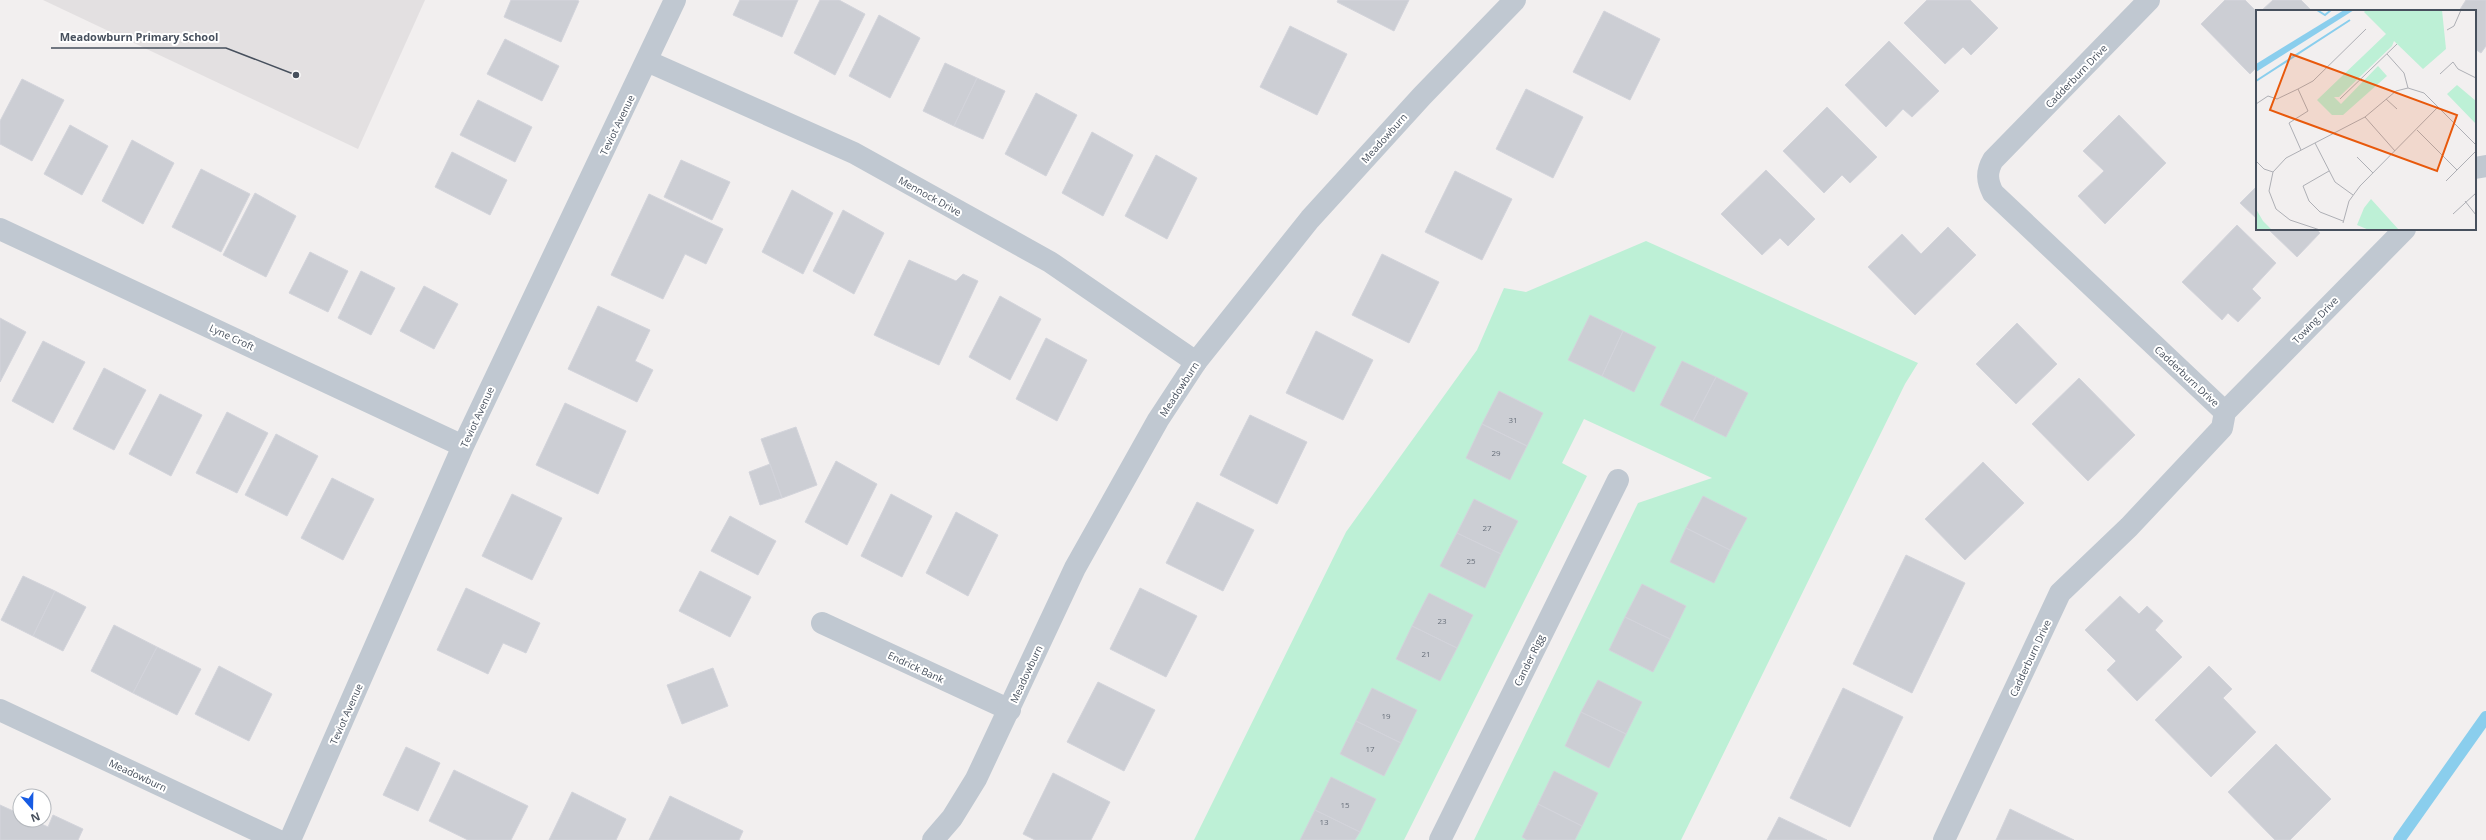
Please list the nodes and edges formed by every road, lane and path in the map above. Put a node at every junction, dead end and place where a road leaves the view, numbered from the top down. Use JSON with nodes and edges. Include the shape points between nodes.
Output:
{"nodes":[{"id":1,"x":675,"y":0,"type":"edge"},
{"id":2,"x":1515,"y":0,"type":"edge"},
{"id":3,"x":2149,"y":0,"type":"edge"},
{"id":4,"x":647,"y":62,"type":"junction"},
{"id":5,"x":2486,"y":166,"type":"edge"},
{"id":6,"x":2476,"y":168,"type":"edge"},
{"id":7,"x":0,"y":228,"type":"edge"},
{"id":8,"x":2404,"y":230,"type":"edge"},
{"id":9,"x":1196,"y":362,"type":"junction"},
{"id":10,"x":2225,"y":412,"type":"junction"},
{"id":11,"x":463,"y":446,"type":"junction"},
{"id":12,"x":1618,"y":480,"type":"dead end"},
{"id":13,"x":822,"y":623,"type":"dead end"},
{"id":14,"x":0,"y":710,"type":"edge"},
{"id":15,"x":1010,"y":710,"type":"junction"},
{"id":16,"x":276,"y":840,"type":"edge"},
{"id":17,"x":290,"y":840,"type":"edge"},
{"id":18,"x":933,"y":840,"type":"edge"},
{"id":19,"x":1440,"y":840,"type":"edge"},
{"id":20,"x":1944,"y":840,"type":"edge"}],
"edges":[{"from":1,"to":4,"type":"street","name":"Teviot Avenue"},
{"from":2,"to":9,"type":"street","name":"Meadowburn","via":[[1422,96],[1310,219]]},
{"from":3,"to":10,"type":"street","name":"Cadderburn Drive","via":[[1994,160],[1989,167],[1989,184],[2004,203]]},
{"from":4,"to":9,"type":"street","name":"Mennock Drive","via":[[854,153],[1050,262]]},
{"from":4,"to":11,"type":"street","name":"Teviot Avenue"},
{"from":5,"to":6,"type":"street"},
{"from":7,"to":11,"type":"street","name":"Lyne Croft"},
{"from":8,"to":10,"type":"street","name":"Towing Drive"},
{"from":9,"to":15,"type":"street","name":"Meadowburn","via":[[1158,420],[1075,568]]},
{"from":10,"to":20,"type":"street","name":"Cadderburn Drive","via":[[2222,428],[2209,445],[2060,593]]},
{"from":11,"to":17,"type":"street","name":"Teviot Avenue"},
{"from":12,"to":19,"type":"street","name":"Cander Rigg"},
{"from":13,"to":15,"type":"street","name":"Endrick Bank"},
{"from":14,"to":16,"type":"street","name":"Meadowburn"},
{"from":15,"to":18,"type":"street","name":"Meadowburn","via":[[976,779],[952,818]]}]}
